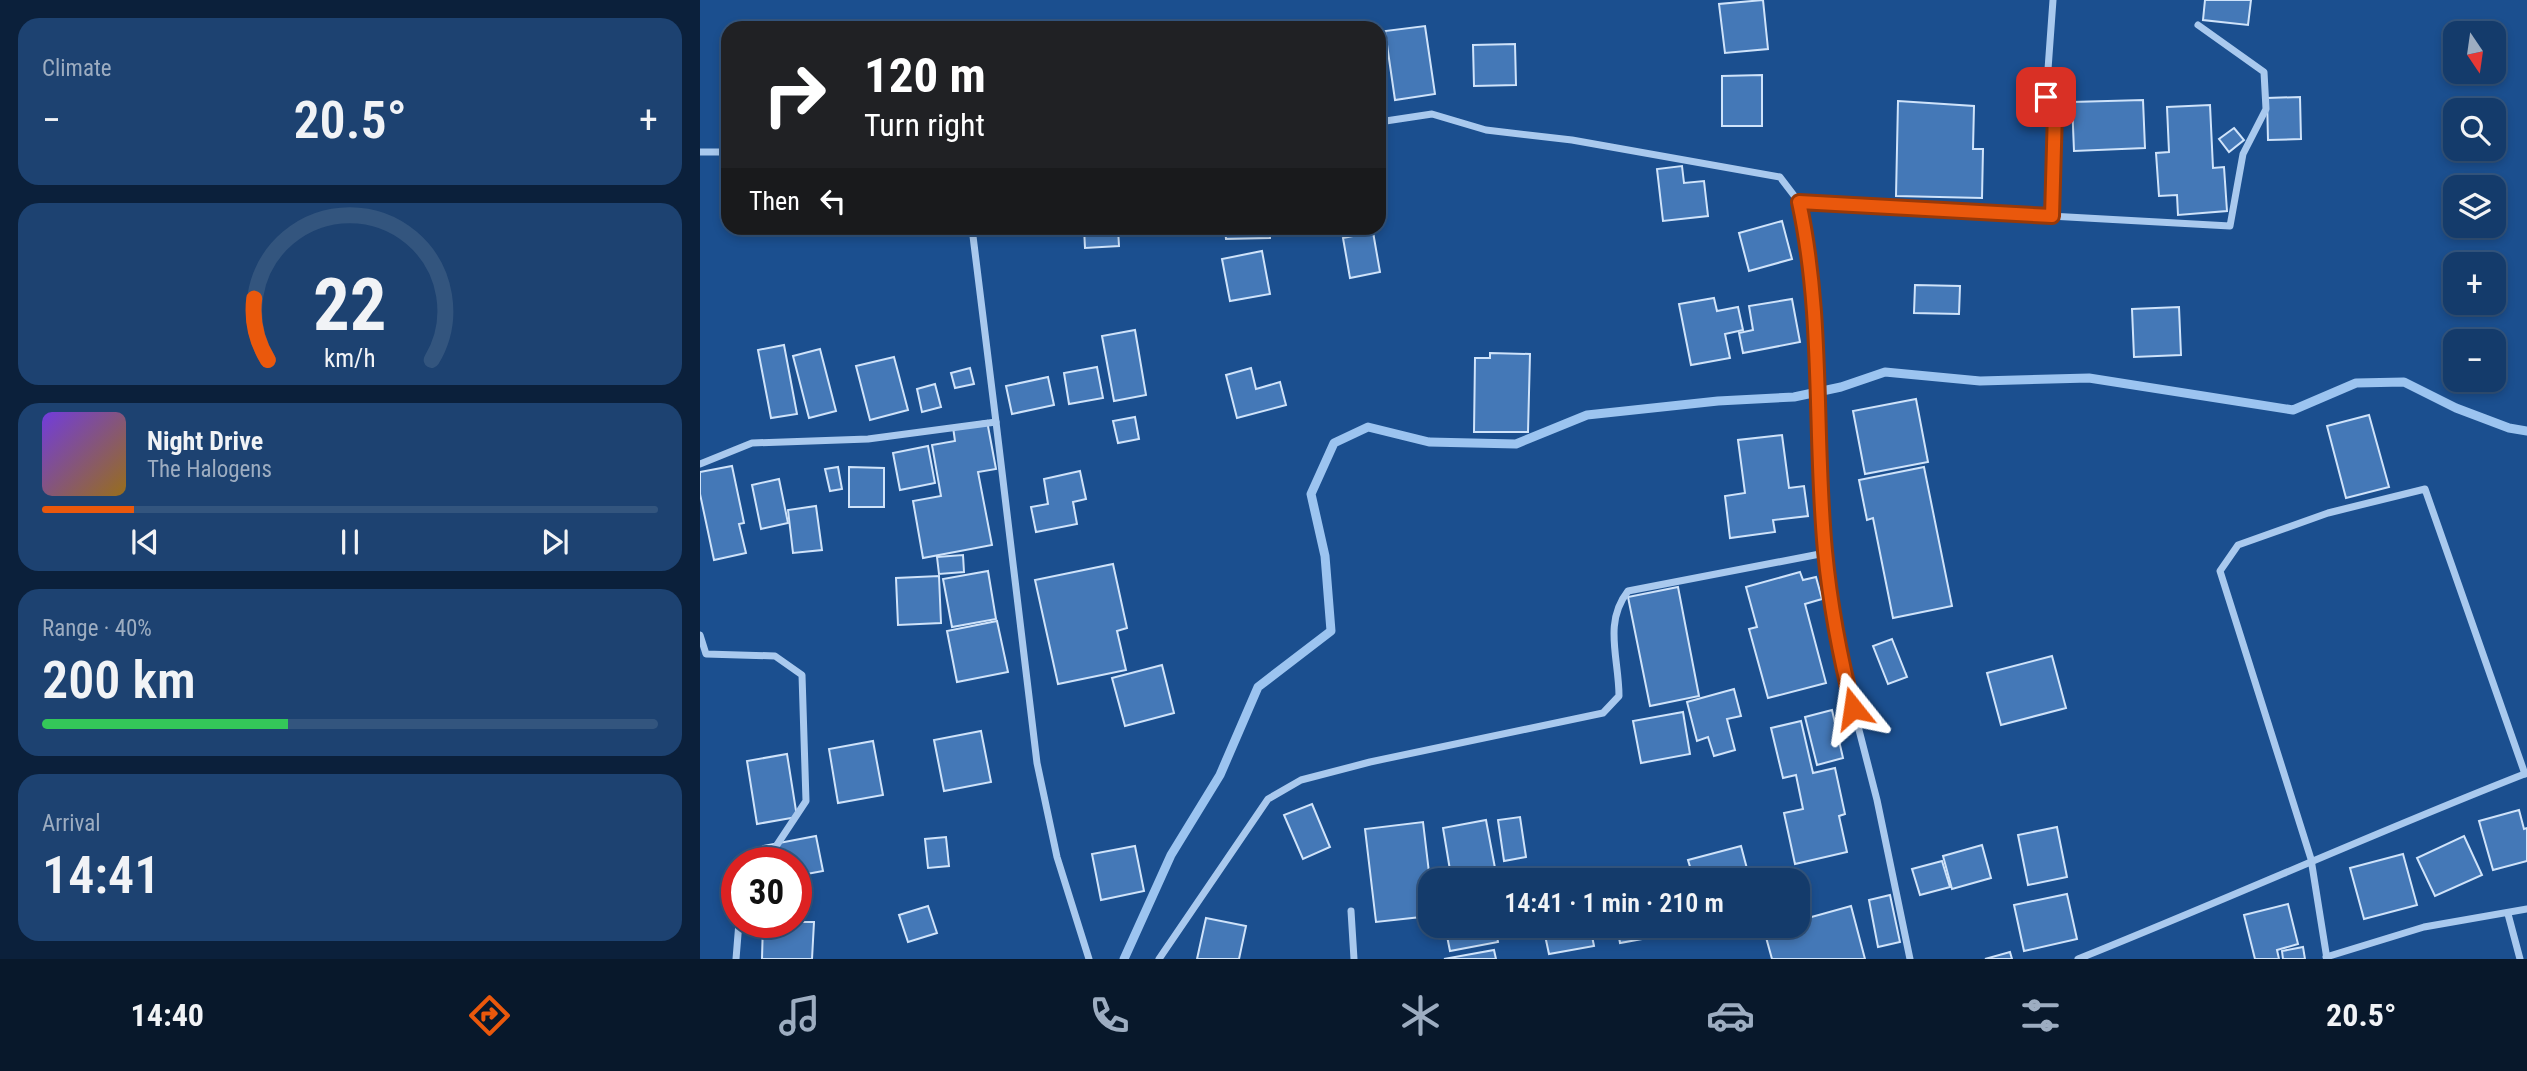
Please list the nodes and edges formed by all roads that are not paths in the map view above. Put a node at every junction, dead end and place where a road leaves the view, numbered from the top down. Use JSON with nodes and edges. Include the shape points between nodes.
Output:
{"nodes":[{"id":1,"x":2053,"y":0,"type":"edge"},
{"id":2,"x":2198,"y":26,"type":"dead end"},
{"id":3,"x":1386,"y":121,"type":"edge"},
{"id":4,"x":700,"y":152,"type":"edge"},
{"id":5,"x":721,"y":152,"type":"edge"},
{"id":6,"x":1799,"y":202,"type":"junction"},
{"id":7,"x":2052,"y":216,"type":"junction"},
{"id":8,"x":973,"y":235,"type":"edge"},
{"id":9,"x":996,"y":422,"type":"junction"},
{"id":10,"x":700,"y":464,"type":"edge"},
{"id":11,"x":1825,"y":553,"type":"junction"},
{"id":12,"x":700,"y":635,"type":"edge"},
{"id":13,"x":2526,"y":774,"type":"edge"},
{"id":14,"x":776,"y":847,"type":"edge"},
{"id":15,"x":2311,"y":859,"type":"junction"},
{"id":16,"x":2527,"y":909,"type":"edge"},
{"id":17,"x":1351,"y":911,"type":"dead end"},
{"id":18,"x":2508,"y":914,"type":"junction"},
{"id":19,"x":738,"y":938,"type":"edge"},
{"id":20,"x":2327,"y":958,"type":"edge"},
{"id":21,"x":736,"y":959,"type":"edge"},
{"id":22,"x":1089,"y":959,"type":"edge"},
{"id":23,"x":1159,"y":959,"type":"edge"},
{"id":24,"x":1354,"y":959,"type":"edge"},
{"id":25,"x":1910,"y":959,"type":"edge"},
{"id":26,"x":2078,"y":959,"type":"edge"},
{"id":27,"x":2520,"y":959,"type":"edge"}],
"edges":[{"from":1,"to":7,"type":"street","via":[[2046,97],[2055,111]]},
{"from":2,"to":7,"type":"street","via":[[2264,72],[2266,109],[2243,154],[2230,226]]},
{"from":3,"to":6,"type":"street","via":[[1432,114],[1486,130],[1572,140],[1780,177]]},
{"from":4,"to":5,"type":"street"},
{"from":6,"to":7,"type":"street"},
{"from":6,"to":11,"type":"street","via":[[1811,267]]},
{"from":8,"to":9,"type":"street"},
{"from":9,"to":10,"type":"street","via":[[868,439],[752,443]]},
{"from":9,"to":22,"type":"street","via":[[1037,764],[1057,857]]},
{"from":11,"to":23,"type":"street","via":[[1628,591],[1617,606],[1612,640],[1619,696],[1603,713],[1370,762],[1301,780],[1268,799]]},
{"from":11,"to":25,"type":"street","via":[[1841,660],[1894,873]]},
{"from":12,"to":14,"type":"street","via":[[706,654],[775,656],[802,675],[806,801]]},
{"from":13,"to":15,"type":"street"},
{"from":13,"to":15,"type":"street","via":[[2426,489],[2328,513],[2238,545],[2220,571]]},
{"from":15,"to":20,"type":"street"},
{"from":15,"to":26,"type":"street"},
{"from":16,"to":18,"type":"street"},
{"from":17,"to":24,"type":"street"},
{"from":18,"to":20,"type":"street","via":[[2424,927]]},
{"from":18,"to":27,"type":"street"},
{"from":19,"to":21,"type":"street"}]}
